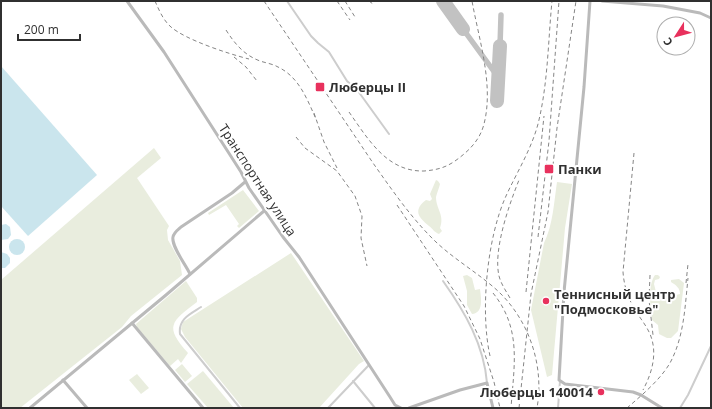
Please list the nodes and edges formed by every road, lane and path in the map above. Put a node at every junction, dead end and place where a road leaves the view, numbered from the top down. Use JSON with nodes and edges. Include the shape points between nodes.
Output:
{"nodes":[{"id":1,"x":127,"y":1,"type":"edge"},
{"id":2,"x":287,"y":1,"type":"edge"},
{"id":3,"x":590,"y":1,"type":"edge"},
{"id":4,"x":602,"y":1,"type":"edge"},
{"id":5,"x":711,"y":18,"type":"edge"},
{"id":6,"x":389,"y":134,"type":"dead end"},
{"id":7,"x":245,"y":182,"type":"junction"},
{"id":8,"x":264,"y":211,"type":"junction"},
{"id":9,"x":190,"y":274,"type":"junction"},
{"id":10,"x":443,"y":281,"type":"dead end"},
{"id":11,"x":201,"y":307,"type":"dead end"},
{"id":12,"x":132,"y":323,"type":"junction"},
{"id":13,"x":711,"y":346,"type":"edge"},
{"id":14,"x":370,"y":365,"type":"junction"},
{"id":15,"x":63,"y":380,"type":"junction"},
{"id":16,"x":353,"y":381,"type":"junction"},
{"id":17,"x":560,"y":381,"type":"junction"},
{"id":18,"x":487,"y":383,"type":"junction"},
{"id":19,"x":30,"y":408,"type":"edge"},
{"id":20,"x":87,"y":408,"type":"edge"},
{"id":21,"x":203,"y":408,"type":"edge"},
{"id":22,"x":240,"y":408,"type":"edge"},
{"id":23,"x":328,"y":408,"type":"edge"},
{"id":24,"x":375,"y":408,"type":"edge"},
{"id":25,"x":400,"y":408,"type":"edge"},
{"id":26,"x":408,"y":408,"type":"edge"},
{"id":27,"x":493,"y":408,"type":"edge"},
{"id":28,"x":558,"y":408,"type":"edge"},
{"id":29,"x":662,"y":408,"type":"edge"},
{"id":30,"x":680,"y":408,"type":"edge"}],
"edges":[{"from":1,"to":7,"type":"street","name":"Транспортная улица","via":[[164,52]]},
{"from":2,"to":6,"type":"street","via":[[311,36],[329,52],[347,81],[358,90]]},
{"from":3,"to":17,"type":"street","via":[[564,292],[558,377]]},
{"from":4,"to":5,"type":"street","via":[[663,6],[700,13]]},
{"from":7,"to":8,"type":"street","name":"Транспортная улица"},
{"from":7,"to":9,"type":"street","via":[[174,234],[174,244]]},
{"from":8,"to":9,"type":"street"},
{"from":8,"to":14,"type":"street","name":"Транспортная улица","via":[[300,257]]},
{"from":9,"to":12,"type":"street"},
{"from":10,"to":18,"type":"street","via":[[477,340],[484,361]]},
{"from":11,"to":22,"type":"street","via":[[181,321],[180,334]]},
{"from":12,"to":15,"type":"street"},
{"from":12,"to":21,"type":"street"},
{"from":13,"to":30,"type":"street"},
{"from":14,"to":16,"type":"street"},
{"from":14,"to":25,"type":"street","name":"Транспортная улица"},
{"from":15,"to":19,"type":"street"},
{"from":15,"to":20,"type":"street"},
{"from":16,"to":23,"type":"street"},
{"from":16,"to":24,"type":"street"},
{"from":17,"to":28,"type":"street"},
{"from":17,"to":29,"type":"street","via":[[565,384],[633,392]]},
{"from":18,"to":26,"type":"street"},
{"from":18,"to":27,"type":"street"}]}
